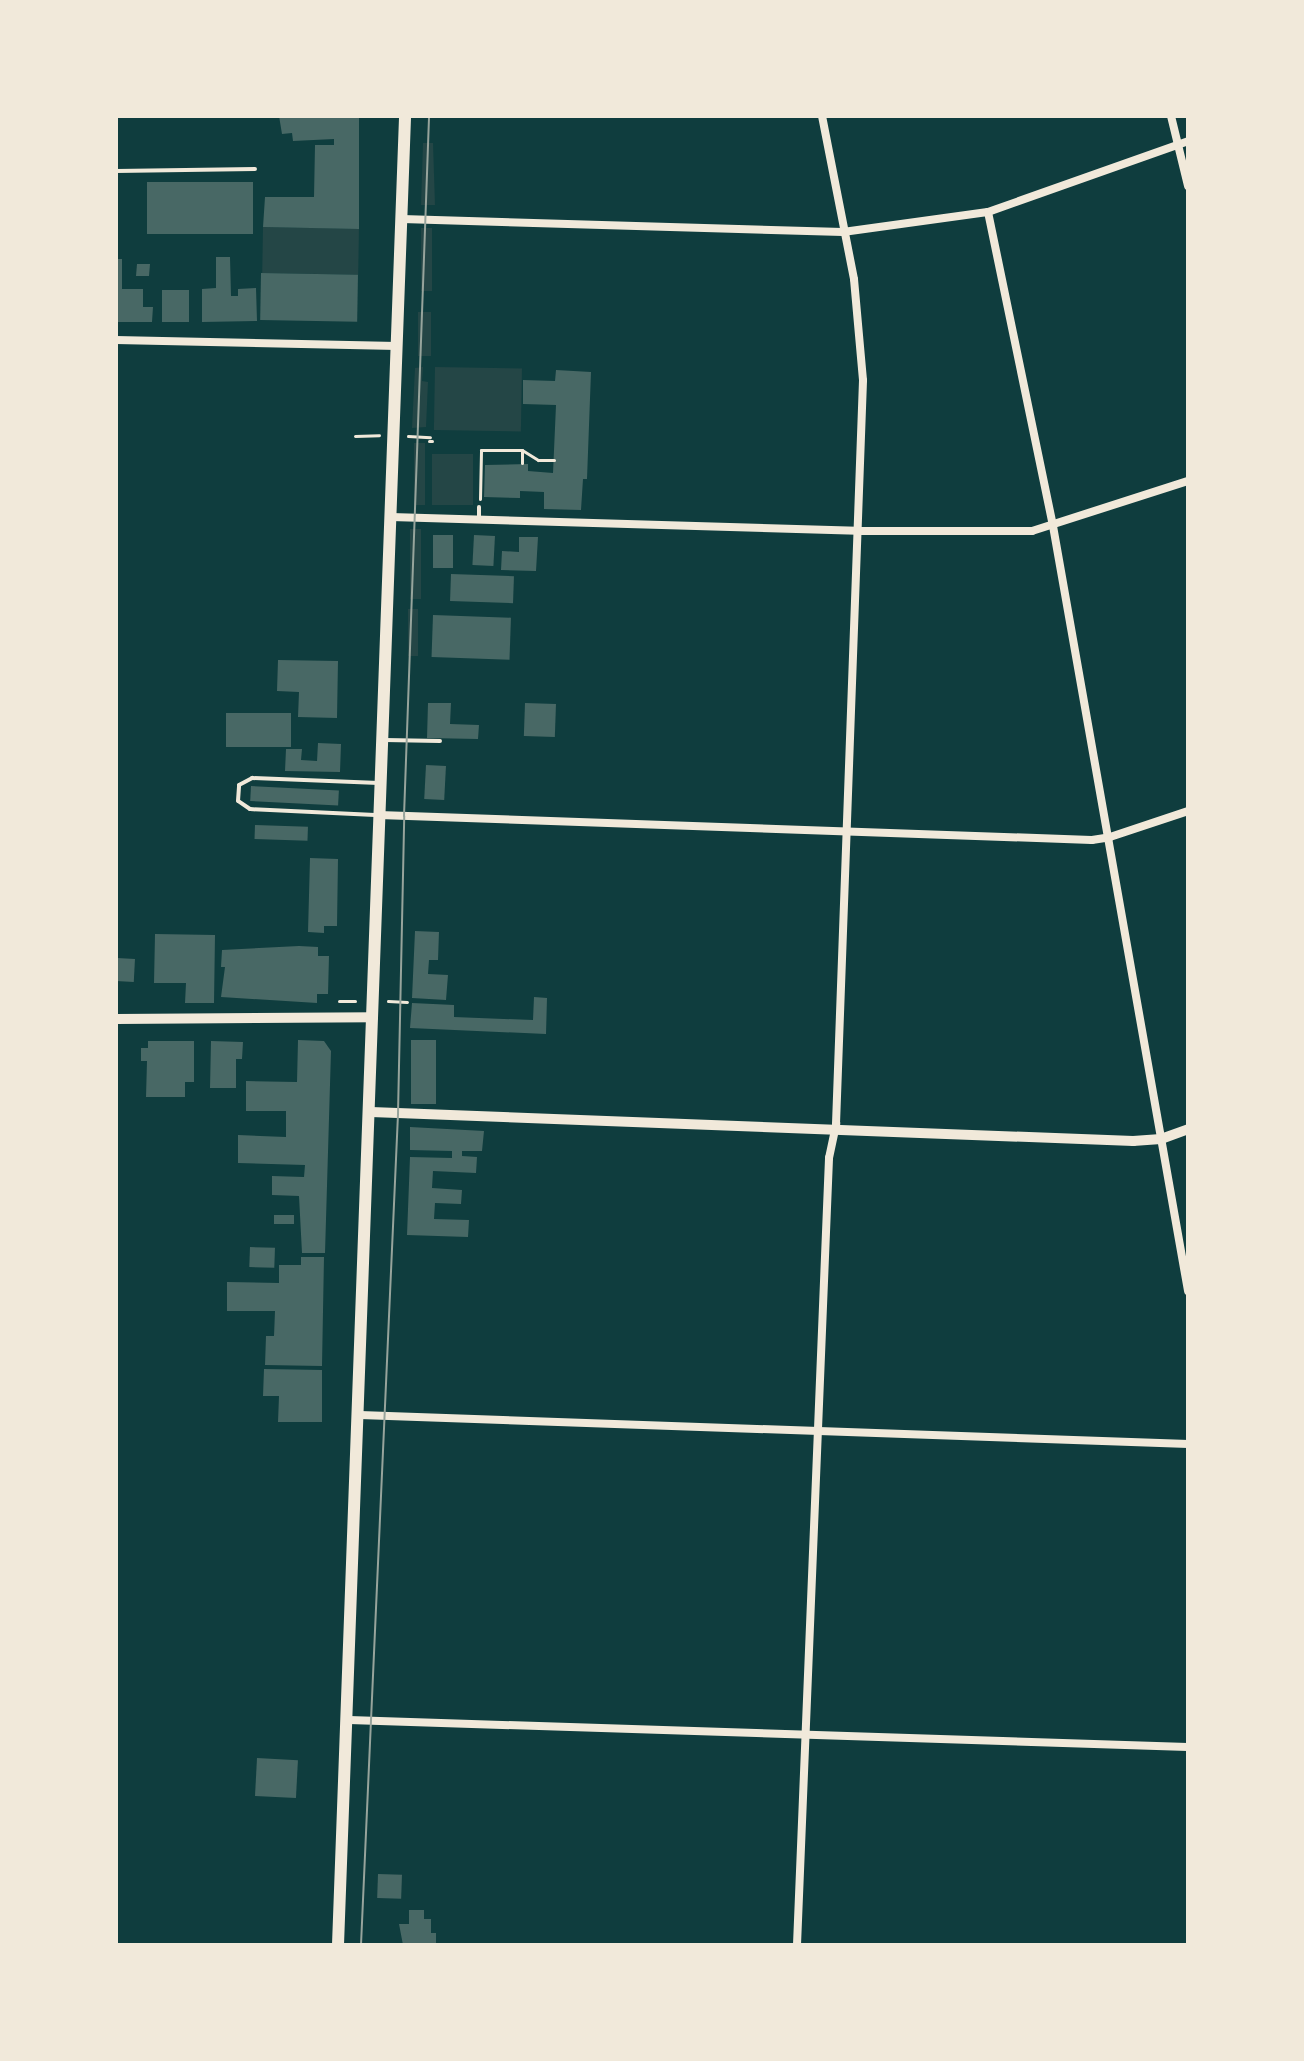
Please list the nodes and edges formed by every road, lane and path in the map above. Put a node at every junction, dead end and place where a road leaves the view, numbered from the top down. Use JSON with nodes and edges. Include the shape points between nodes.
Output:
{"nodes":[{"id":1,"x":405,"y":116,"type":"edge"},
{"id":2,"x":822,"y":116,"type":"edge"},
{"id":3,"x":1171,"y":116,"type":"edge"},
{"id":4,"x":1188,"y":141,"type":"edge"},
{"id":5,"x":1178,"y":144,"type":"junction"},
{"id":6,"x":255,"y":169,"type":"dead end"},
{"id":7,"x":116,"y":171,"type":"edge"},
{"id":8,"x":1188,"y":186,"type":"edge"},
{"id":9,"x":988,"y":212,"type":"junction"},
{"id":10,"x":402,"y":219,"type":"junction"},
{"id":11,"x":843,"y":232,"type":"junction"},
{"id":12,"x":116,"y":340,"type":"edge"},
{"id":13,"x":397,"y":346,"type":"junction"},
{"id":14,"x":379,"y":435,"type":"dead end"},
{"id":15,"x":355,"y":436,"type":"dead end"},
{"id":16,"x":408,"y":436,"type":"dead end"},
{"id":17,"x":430,"y":440,"type":"dead end"},
{"id":18,"x":522,"y":450,"type":"junction"},
{"id":19,"x":554,"y":460,"type":"dead end"},
{"id":20,"x":522,"y":463,"type":"dead end"},
{"id":21,"x":1188,"y":481,"type":"edge"},
{"id":22,"x":479,"y":507,"type":"joint"},
{"id":23,"x":391,"y":517,"type":"junction"},
{"id":24,"x":478,"y":520,"type":"junction"},
{"id":25,"x":1053,"y":526,"type":"junction"},
{"id":26,"x":857,"y":531,"type":"junction"},
{"id":27,"x":383,"y":740,"type":"junction"},
{"id":28,"x":440,"y":741,"type":"dead end"},
{"id":29,"x":381,"y":783,"type":"junction"},
{"id":30,"x":1188,"y":811,"type":"edge"},
{"id":31,"x":379,"y":815,"type":"junction"},
{"id":32,"x":844,"y":833,"type":"junction"},
{"id":33,"x":1110,"y":837,"type":"junction"},
{"id":34,"x":339,"y":1001,"type":"dead end"},
{"id":35,"x":355,"y":1001,"type":"dead end"},
{"id":36,"x":384,"y":1001,"type":"dead end"},
{"id":37,"x":407,"y":1002,"type":"dead end"},
{"id":38,"x":373,"y":1017,"type":"junction"},
{"id":39,"x":116,"y":1019,"type":"edge"},
{"id":40,"x":371,"y":1112,"type":"junction"},
{"id":41,"x":1188,"y":1129,"type":"edge"},
{"id":42,"x":834,"y":1132,"type":"junction"},
{"id":43,"x":1161,"y":1139,"type":"junction"},
{"id":44,"x":1188,"y":1291,"type":"edge"},
{"id":45,"x":360,"y":1415,"type":"junction"},
{"id":46,"x":820,"y":1432,"type":"junction"},
{"id":47,"x":1188,"y":1444,"type":"edge"},
{"id":48,"x":349,"y":1720,"type":"junction"},
{"id":49,"x":807,"y":1735,"type":"junction"},
{"id":50,"x":1188,"y":1747,"type":"edge"},
{"id":51,"x":338,"y":1945,"type":"edge"},
{"id":52,"x":797,"y":1945,"type":"edge"}],
"edges":[{"from":1,"to":10,"type":"main road"},
{"from":2,"to":11,"type":"street"},
{"from":3,"to":5,"type":"street"},
{"from":4,"to":5,"type":"street"},
{"from":5,"to":8,"type":"street"},
{"from":5,"to":9,"type":"street"},
{"from":6,"to":7,"type":"lane"},
{"from":9,"to":11,"type":"street"},
{"from":9,"to":25,"type":"street"},
{"from":10,"to":11,"type":"street"},
{"from":10,"to":13,"type":"main road"},
{"from":11,"to":26,"type":"street","via":[[857,305],[863,380]]},
{"from":12,"to":13,"type":"street"},
{"from":13,"to":23,"type":"main road"},
{"from":14,"to":15,"type":"path"},
{"from":16,"to":17,"type":"path"},
{"from":18,"to":19,"type":"path","via":[[538,460]]},
{"from":18,"to":20,"type":"path"},
{"from":18,"to":22,"type":"path","via":[[481,450]]},
{"from":21,"to":25,"type":"street"},
{"from":22,"to":24,"type":"lane"},
{"from":23,"to":24,"type":"street"},
{"from":23,"to":27,"type":"main road"},
{"from":24,"to":26,"type":"street"},
{"from":25,"to":26,"type":"street","via":[[1032,531]]},
{"from":25,"to":33,"type":"street"},
{"from":26,"to":32,"type":"street"},
{"from":27,"to":28,"type":"lane"},
{"from":27,"to":29,"type":"main road"},
{"from":29,"to":31,"type":"main road"},
{"from":29,"to":31,"type":"lane","via":[[252,778],[239,785],[238,801],[250,809]]},
{"from":30,"to":33,"type":"street"},
{"from":31,"to":32,"type":"street"},
{"from":31,"to":38,"type":"main road"},
{"from":32,"to":33,"type":"street"},
{"from":32,"to":42,"type":"street"},
{"from":33,"to":43,"type":"street"},
{"from":34,"to":35,"type":"path"},
{"from":36,"to":37,"type":"path"},
{"from":38,"to":39,"type":"street"},
{"from":38,"to":40,"type":"main road"},
{"from":40,"to":42,"type":"street"},
{"from":40,"to":45,"type":"main road"},
{"from":41,"to":43,"type":"street"},
{"from":42,"to":43,"type":"street"},
{"from":42,"to":46,"type":"street"},
{"from":43,"to":44,"type":"street"},
{"from":45,"to":46,"type":"street"},
{"from":45,"to":48,"type":"main road"},
{"from":46,"to":47,"type":"street"},
{"from":46,"to":49,"type":"street"},
{"from":48,"to":49,"type":"street"},
{"from":48,"to":51,"type":"main road"},
{"from":49,"to":50,"type":"street"},
{"from":49,"to":52,"type":"street"}]}
